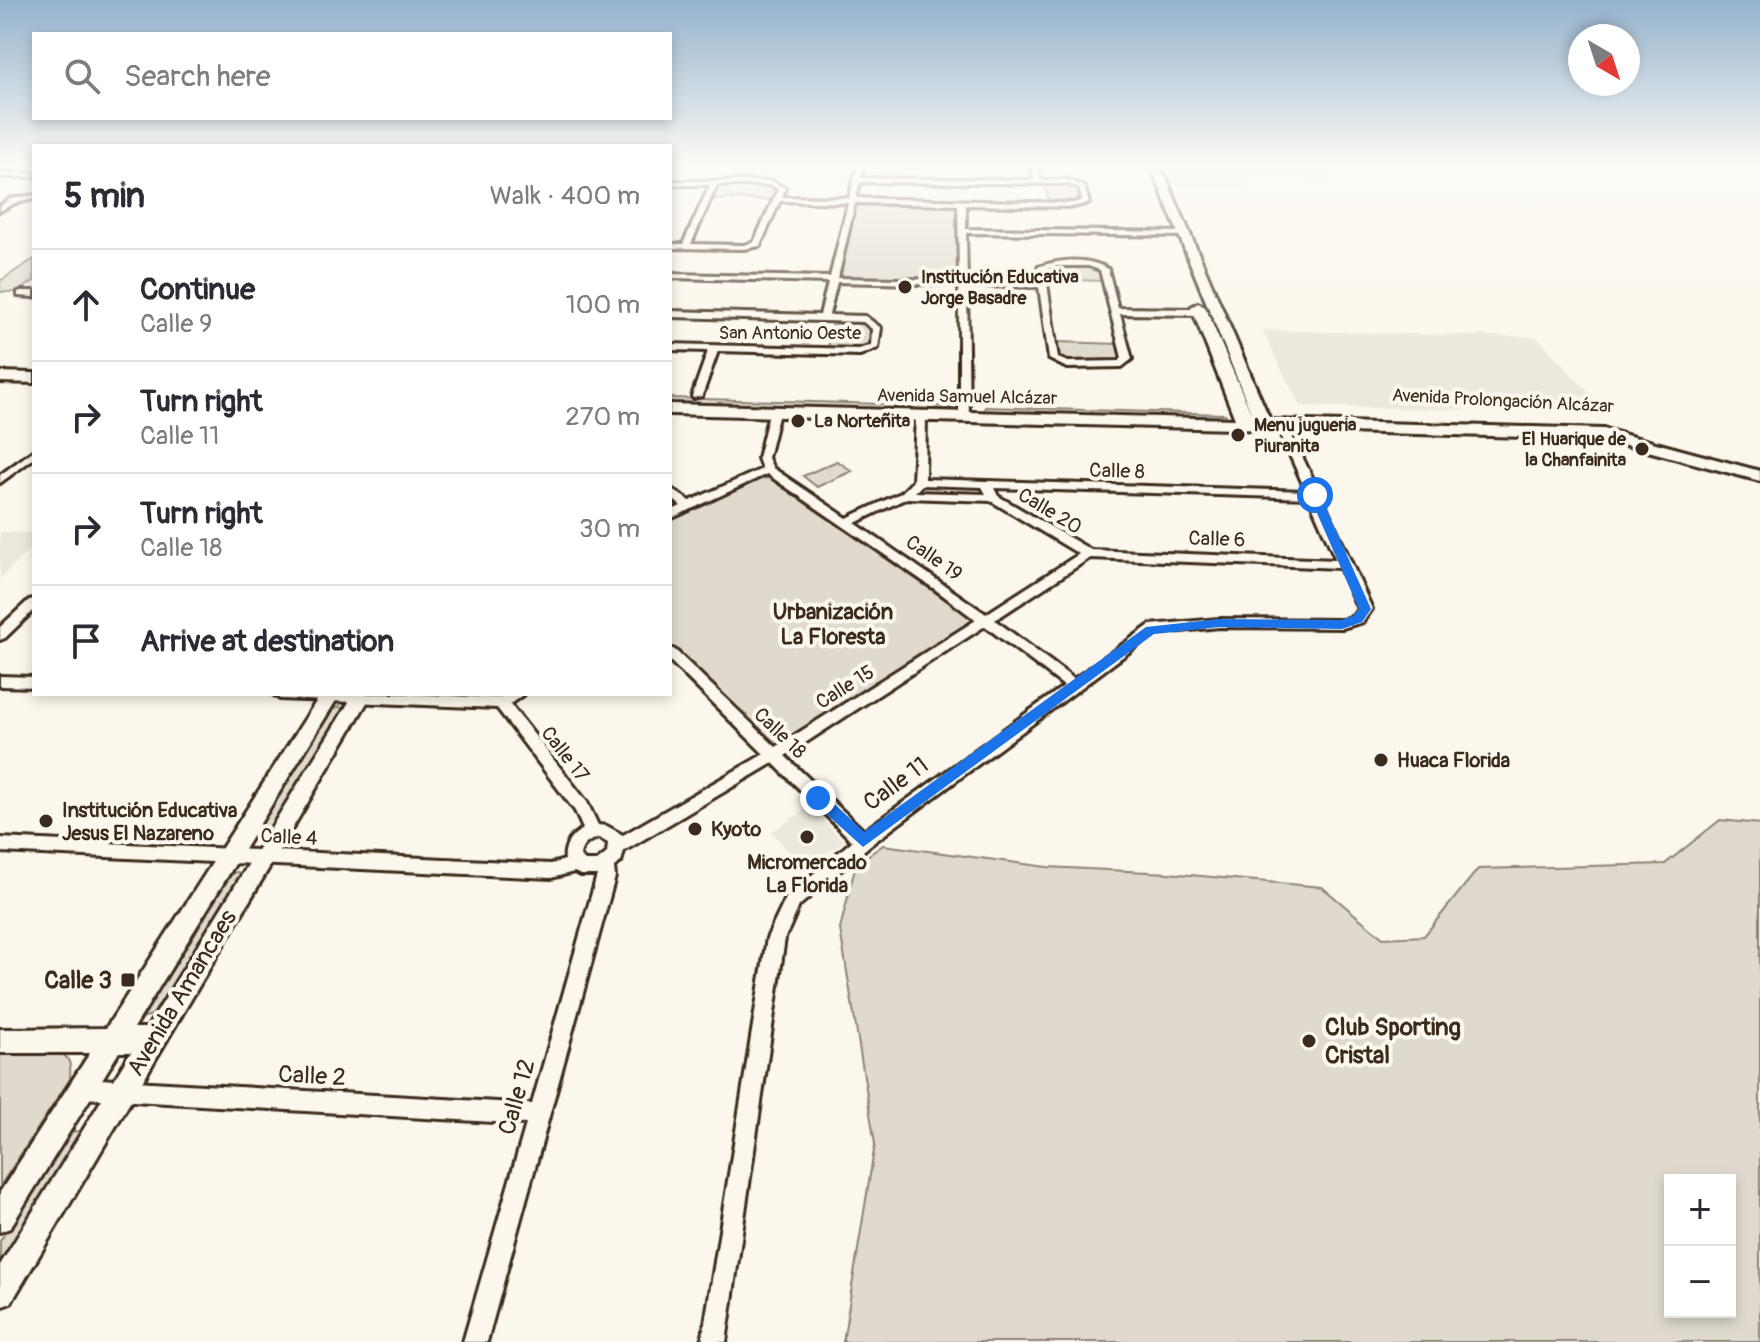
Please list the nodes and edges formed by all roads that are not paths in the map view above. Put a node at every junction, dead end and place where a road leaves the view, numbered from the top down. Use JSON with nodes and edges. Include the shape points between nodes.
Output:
{"nodes":[{"id":1,"x":695,"y":227,"type":"edge"},
{"id":2,"x":765,"y":227,"type":"edge"},
{"id":3,"x":844,"y":227,"type":"edge"},
{"id":4,"x":962,"y":227,"type":"edge"},
{"id":5,"x":1166,"y":227,"type":"edge"},
{"id":6,"x":1181,"y":227,"type":"edge"},
{"id":7,"x":962,"y":231,"type":"junction"},
{"id":8,"x":1169,"y":234,"type":"junction"},
{"id":9,"x":1184,"y":234,"type":"junction"},
{"id":10,"x":672,"y":246,"type":"edge"},
{"id":11,"x":686,"y":246,"type":"junction"},
{"id":12,"x":1185,"y":273,"type":"dead end"},
{"id":13,"x":672,"y":276,"type":"edge"},
{"id":14,"x":832,"y":280,"type":"junction"},
{"id":15,"x":963,"y":282,"type":"junction"},
{"id":16,"x":1043,"y":285,"type":"junction"},
{"id":17,"x":21,"y":294,"type":"dead end"},
{"id":18,"x":32,"y":294,"type":"edge"},
{"id":19,"x":1198,"y":306,"type":"joint"},
{"id":20,"x":1115,"y":311,"type":"junction"},
{"id":21,"x":672,"y":314,"type":"edge"},
{"id":22,"x":824,"y":318,"type":"junction"},
{"id":23,"x":672,"y":347,"type":"edge"},
{"id":24,"x":714,"y":348,"type":"junction"},
{"id":25,"x":32,"y":378,"type":"edge"},
{"id":26,"x":1,"y":381,"type":"edge"},
{"id":27,"x":32,"y":390,"type":"edge"},
{"id":28,"x":672,"y":396,"type":"edge"},
{"id":29,"x":697,"y":396,"type":"junction"},
{"id":30,"x":672,"y":409,"type":"edge"},
{"id":31,"x":964,"y":410,"type":"junction"},
{"id":32,"x":774,"y":413,"type":"junction"},
{"id":33,"x":921,"y":416,"type":"junction"},
{"id":34,"x":1257,"y":419,"type":"junction"},
{"id":35,"x":1460,"y":423,"type":"junction"},
{"id":36,"x":32,"y":455,"type":"edge"},
{"id":37,"x":1760,"y":463,"type":"edge"},
{"id":38,"x":768,"y":470,"type":"junction"},
{"id":39,"x":1760,"y":476,"type":"edge"},
{"id":40,"x":0,"y":480,"type":"edge"},
{"id":41,"x":919,"y":482,"type":"junction"},
{"id":42,"x":986,"y":484,"type":"junction"},
{"id":43,"x":672,"y":493,"type":"edge"},
{"id":44,"x":905,"y":495,"type":"junction"},
{"id":45,"x":1315,"y":495,"type":"junction"},
{"id":46,"x":994,"y":498,"type":"junction"},
{"id":47,"x":689,"y":506,"type":"junction"},
{"id":48,"x":672,"y":514,"type":"edge"},
{"id":49,"x":848,"y":522,"type":"junction"},
{"id":50,"x":1088,"y":554,"type":"junction"},
{"id":51,"x":1345,"y":564,"type":"junction"},
{"id":52,"x":32,"y":605,"type":"edge"},
{"id":53,"x":987,"y":620,"type":"junction"},
{"id":54,"x":0,"y":635,"type":"edge"},
{"id":55,"x":672,"y":655,"type":"edge"},
{"id":56,"x":0,"y":681,"type":"edge"},
{"id":57,"x":32,"y":682,"type":"edge"},
{"id":58,"x":1073,"y":685,"type":"junction"},
{"id":59,"x":329,"y":696,"type":"edge"},
{"id":60,"x":362,"y":696,"type":"edge"},
{"id":61,"x":513,"y":696,"type":"edge"},
{"id":62,"x":501,"y":703,"type":"junction"},
{"id":63,"x":773,"y":756,"type":"junction"},
{"id":64,"x":593,"y":832,"type":"junction"},
{"id":65,"x":863,"y":841,"type":"junction"},
{"id":66,"x":0,"y":845,"type":"edge"},
{"id":67,"x":619,"y":846,"type":"junction"},
{"id":68,"x":227,"y":856,"type":"junction"},
{"id":69,"x":264,"y":858,"type":"junction"},
{"id":70,"x":575,"y":864,"type":"junction"},
{"id":71,"x":606,"y":865,"type":"junction"},
{"id":72,"x":111,"y":1039,"type":"junction"},
{"id":73,"x":153,"y":1040,"type":"junction"},
{"id":74,"x":0,"y":1041,"type":"edge"},
{"id":75,"x":82,"y":1088,"type":"junction"},
{"id":76,"x":122,"y":1092,"type":"junction"},
{"id":77,"x":539,"y":1115,"type":"junction"},
{"id":78,"x":0,"y":1218,"type":"edge"},
{"id":79,"x":0,"y":1292,"type":"edge"},
{"id":80,"x":475,"y":1342,"type":"edge"},
{"id":81,"x":714,"y":1342,"type":"edge"}],
"edges":[{"from":1,"to":11,"type":"street"},
{"from":2,"to":11,"type":"street","via":[[757,244]]},
{"from":3,"to":14,"type":"street"},
{"from":4,"to":7,"type":"street"},
{"from":5,"to":8,"type":"main road"},
{"from":6,"to":9,"type":"main road"},
{"from":7,"to":8,"type":"street"},
{"from":7,"to":15,"type":"street"},
{"from":8,"to":9,"type":"street"},
{"from":8,"to":12,"type":"main road"},
{"from":9,"to":34,"type":"main road"},
{"from":10,"to":11,"type":"street"},
{"from":13,"to":14,"type":"street"},
{"from":14,"to":15,"type":"street"},
{"from":14,"to":22,"type":"street"},
{"from":15,"to":16,"type":"street"},
{"from":15,"to":31,"type":"street"},
{"from":16,"to":20,"type":"street","via":[[1041,269],[1046,266],[1097,266],[1104,269]]},
{"from":16,"to":20,"type":"street","via":[[1054,359],[1059,362],[1115,366],[1127,359]]},
{"from":17,"to":18,"type":"street"},
{"from":19,"to":20,"type":"street"},
{"from":19,"to":34,"type":"main road"},
{"from":21,"to":22,"type":"street"},
{"from":22,"to":24,"type":"street","name":"San Antonio Oeste","via":[[865,319],[876,325],[875,346],[860,352]]},
{"from":23,"to":24,"type":"street","name":"San Antonio Oeste"},
{"from":24,"to":29,"type":"street"},
{"from":25,"to":26,"type":"main road"},
{"from":26,"to":27,"type":"main road"},
{"from":28,"to":29,"type":"main road","name":"Avenida Samuel Alcázar"},
{"from":29,"to":31,"type":"main road","name":"Avenida Samuel Alcázar"},
{"from":30,"to":32,"type":"main road","name":"Avenida Samuel Alcázar"},
{"from":31,"to":33,"type":"main road","name":"Avenida Samuel Alcázar"},
{"from":31,"to":34,"type":"main road","name":"Avenida Samuel Alcázar"},
{"from":32,"to":33,"type":"main road","name":"Avenida Samuel Alcázar"},
{"from":32,"to":38,"type":"street","via":[[763,458]]},
{"from":33,"to":41,"type":"street"},
{"from":34,"to":35,"type":"main road","name":"Avenida Prolongación Alcázar"},
{"from":34,"to":35,"type":"main road","name":"Avenida Prolongación Alcázar"},
{"from":34,"to":45,"type":"street"},
{"from":35,"to":37,"type":"main road","name":"Avenida Prolongación Alcázar","via":[[1615,425]]},
{"from":35,"to":39,"type":"main road","name":"Avenida Prolongación Alcázar","via":[[1604,434]]},
{"from":36,"to":40,"type":"street"},
{"from":38,"to":47,"type":"street"},
{"from":38,"to":49,"type":"street","name":"Calle 19"},
{"from":41,"to":42,"type":"street","name":"Calle 8"},
{"from":41,"to":44,"type":"street"},
{"from":42,"to":45,"type":"street","name":"Calle 8"},
{"from":42,"to":46,"type":"street","name":"Calle 20"},
{"from":43,"to":47,"type":"street"},
{"from":44,"to":46,"type":"street","name":"Calle 20"},
{"from":44,"to":49,"type":"street"},
{"from":45,"to":51,"type":"street"},
{"from":46,"to":50,"type":"street","name":"Calle 20"},
{"from":47,"to":48,"type":"street"},
{"from":49,"to":53,"type":"street","name":"Calle 19"},
{"from":50,"to":51,"type":"street","name":"Calle 6"},
{"from":50,"to":53,"type":"street","name":"Calle 15"},
{"from":51,"to":58,"type":"street","name":"Calle 11","via":[[1365,609],[1358,619],[1342,624],[1163,626]]},
{"from":52,"to":54,"type":"street"},
{"from":53,"to":58,"type":"street","name":"Calle 19"},
{"from":53,"to":63,"type":"street","name":"Calle 15"},
{"from":55,"to":63,"type":"street","name":"Calle 18"},
{"from":56,"to":57,"type":"street"},
{"from":58,"to":65,"type":"street","name":"Calle 11"},
{"from":59,"to":68,"type":"street","name":"Avenida Amancaes"},
{"from":60,"to":62,"type":"street"},
{"from":60,"to":69,"type":"street","name":"Avenida Amancaes"},
{"from":61,"to":62,"type":"street"},
{"from":62,"to":64,"type":"street","name":"Calle 17","via":[[581,807]]},
{"from":63,"to":65,"type":"street","name":"Calle 18"},
{"from":63,"to":67,"type":"street","name":"Calle 15"},
{"from":64,"to":67,"type":"street","via":[[608,832]]},
{"from":64,"to":70,"type":"street","via":[[574,846]]},
{"from":65,"to":81,"type":"street","name":"Calle 11","via":[[793,901],[776,938]]},
{"from":66,"to":68,"type":"street","name":"Calle 4"},
{"from":67,"to":71,"type":"street"},
{"from":68,"to":69,"type":"street","name":"Calle 4"},
{"from":68,"to":72,"type":"street","name":"Avenida Amancaes"},
{"from":69,"to":70,"type":"street","name":"Calle 4","via":[[551,871]]},
{"from":69,"to":73,"type":"street","name":"Avenida Amancaes"},
{"from":70,"to":71,"type":"street","via":[[588,870]]},
{"from":71,"to":77,"type":"street","name":"Calle 12"},
{"from":72,"to":73,"type":"street"},
{"from":72,"to":74,"type":"street"},
{"from":72,"to":75,"type":"street","name":"Avenida Amancaes"},
{"from":73,"to":76,"type":"street","name":"Avenida Amancaes"},
{"from":75,"to":76,"type":"street","name":"Calle 2"},
{"from":75,"to":78,"type":"street","name":"Avenida Amancaes"},
{"from":76,"to":77,"type":"street","name":"Calle 2"},
{"from":76,"to":79,"type":"street","name":"Avenida Amancaes"},
{"from":77,"to":80,"type":"street","name":"Calle 12"}]}
